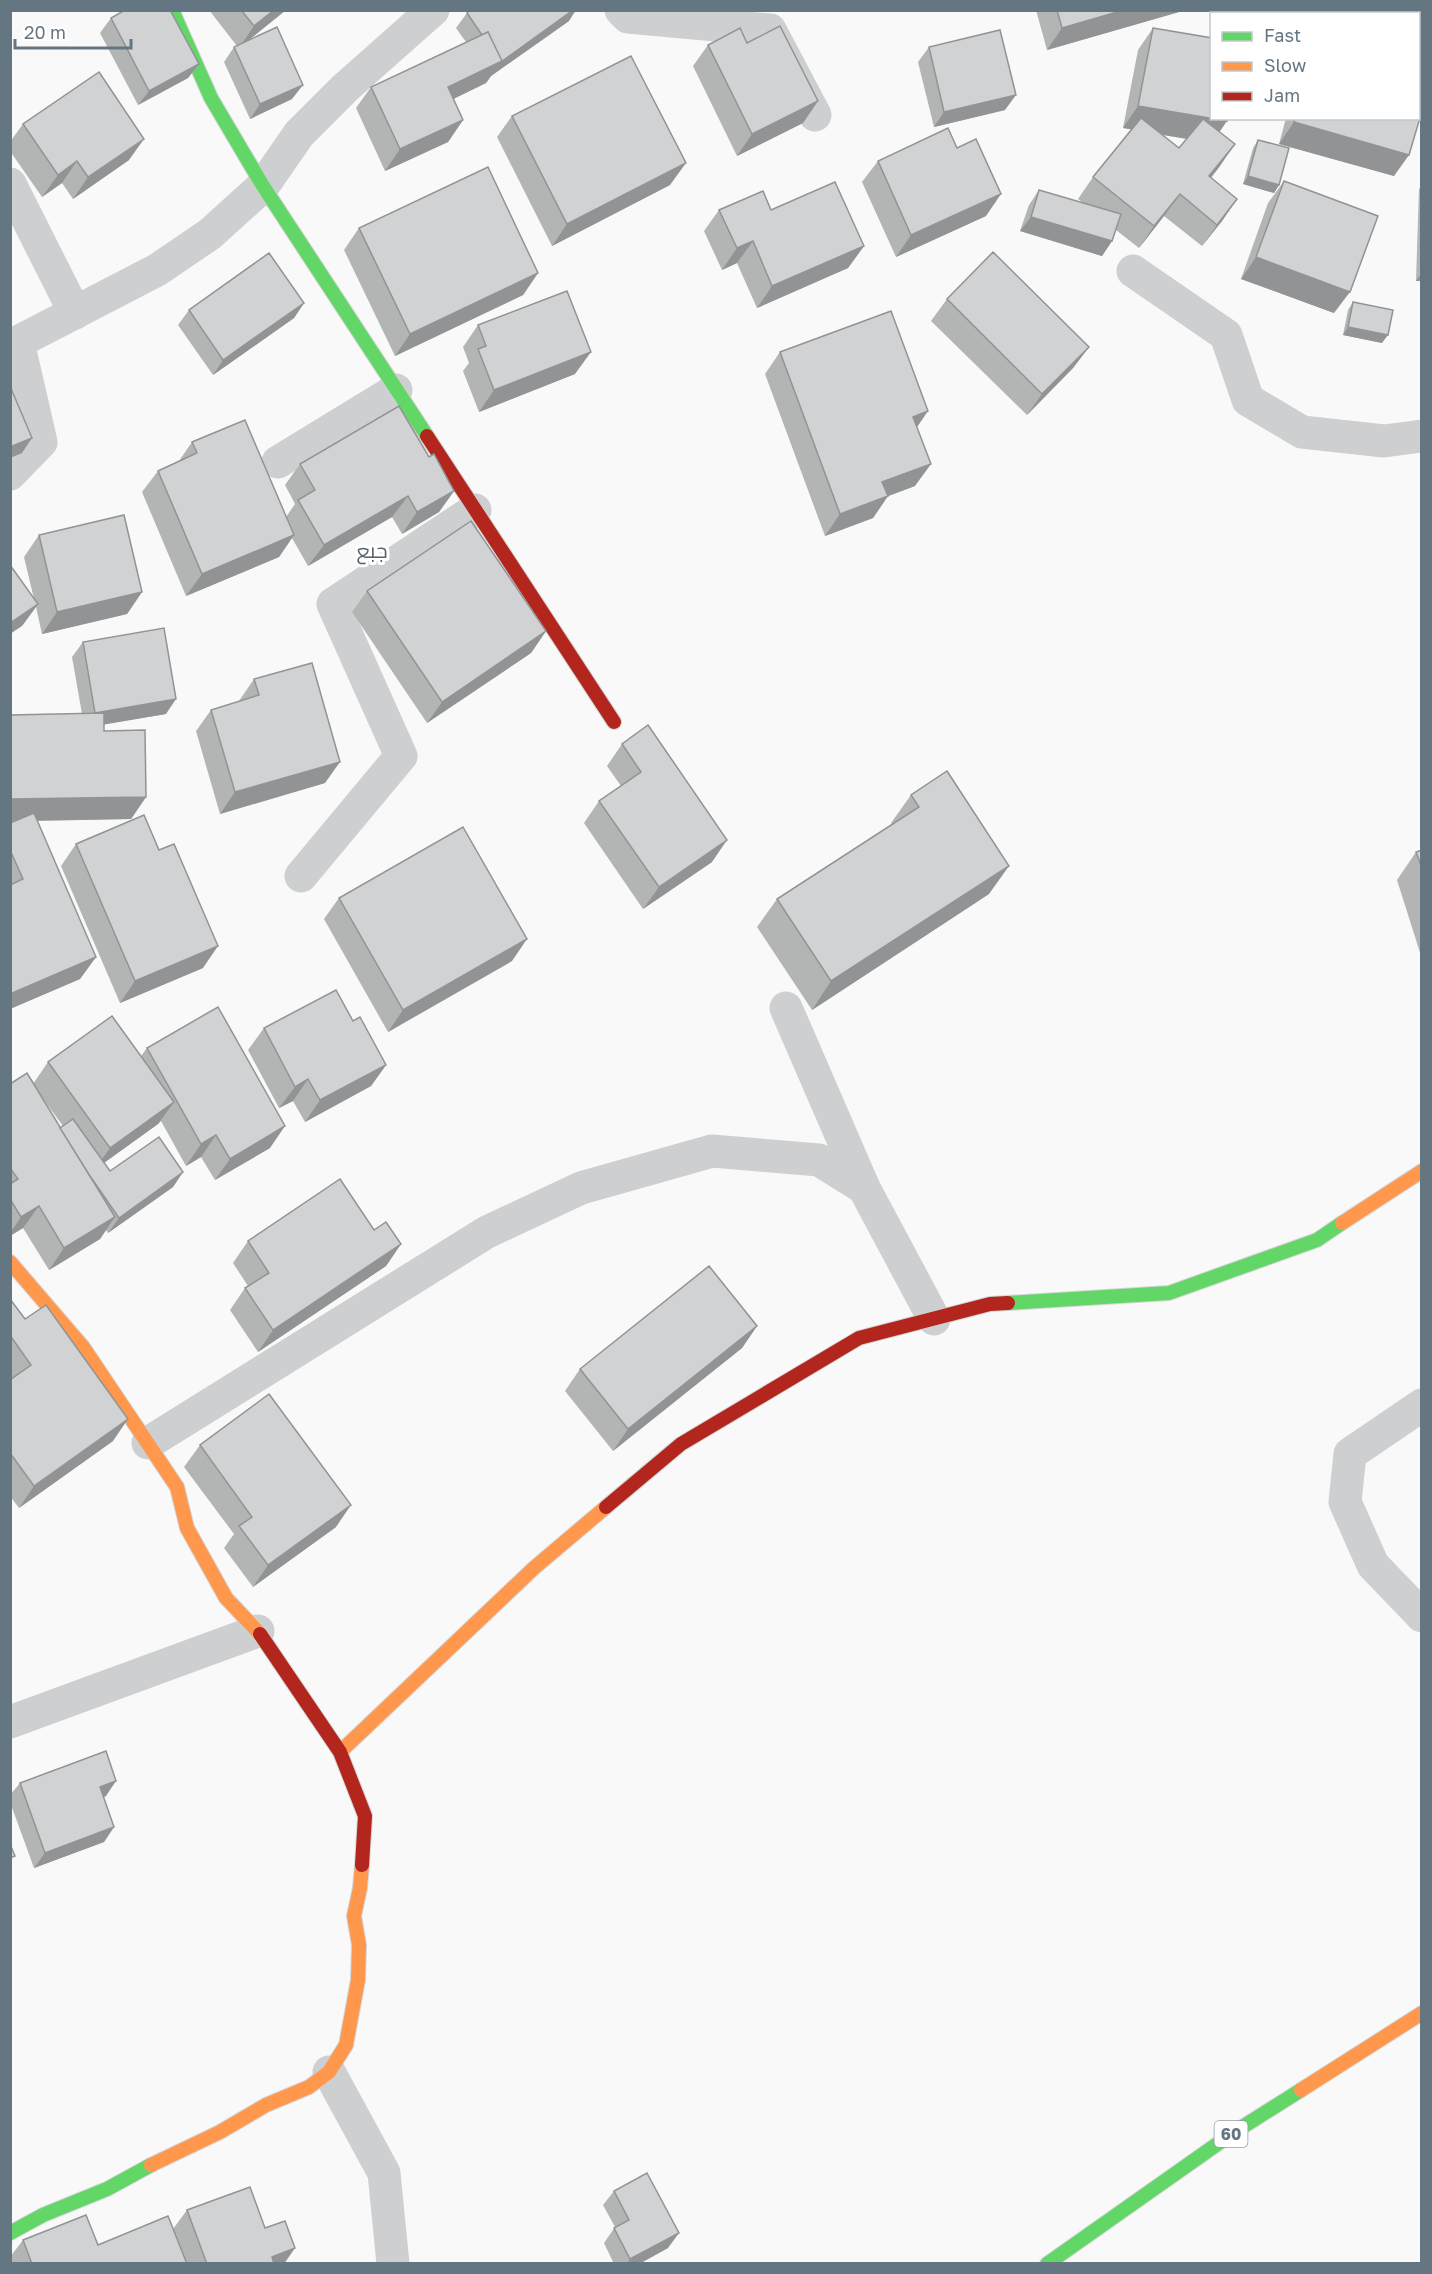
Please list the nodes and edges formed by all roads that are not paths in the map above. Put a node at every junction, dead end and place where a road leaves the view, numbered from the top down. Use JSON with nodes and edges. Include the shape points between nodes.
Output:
{"nodes":[{"id":1,"x":172,"y":10,"type":"edge"},
{"id":2,"x":434,"y":10,"type":"edge"},
{"id":3,"x":621,"y":10,"type":"edge"},
{"id":4,"x":815,"y":115,"type":"edge"},
{"id":5,"x":10,"y":184,"type":"edge"},
{"id":6,"x":263,"y":186,"type":"junction"},
{"id":7,"x":1133,"y":271,"type":"dead end"},
{"id":8,"x":75,"y":313,"type":"junction"},
{"id":9,"x":14,"y":342,"type":"edge"},
{"id":10,"x":396,"y":390,"type":"junction"},
{"id":11,"x":1422,"y":436,"type":"edge"},
{"id":12,"x":278,"y":462,"type":"dead end"},
{"id":13,"x":10,"y":474,"type":"edge"},
{"id":14,"x":475,"y":510,"type":"junction"},
{"id":15,"x":614,"y":722,"type":"dead end"},
{"id":16,"x":301,"y":876,"type":"dead end"},
{"id":17,"x":786,"y":1008,"type":"dead end"},
{"id":18,"x":1422,"y":1171,"type":"edge"},
{"id":19,"x":864,"y":1188,"type":"junction"},
{"id":20,"x":10,"y":1262,"type":"edge"},
{"id":21,"x":934,"y":1319,"type":"junction"},
{"id":22,"x":1422,"y":1405,"type":"edge"},
{"id":23,"x":148,"y":1443,"type":"junction"},
{"id":24,"x":1422,"y":1616,"type":"edge"},
{"id":25,"x":258,"y":1631,"type":"junction"},
{"id":26,"x":10,"y":1722,"type":"edge"},
{"id":27,"x":340,"y":1752,"type":"junction"},
{"id":28,"x":1422,"y":2013,"type":"edge"},
{"id":29,"x":329,"y":2072,"type":"junction"},
{"id":30,"x":10,"y":2233,"type":"edge"},
{"id":31,"x":393,"y":2264,"type":"edge"},
{"id":32,"x":1047,"y":2264,"type":"edge"}],
"edges":[{"from":1,"to":6,"type":"main road","via":[[211,98]]},
{"from":2,"to":6,"type":"street","via":[[299,134]]},
{"from":3,"to":4,"type":"street","via":[[628,17],[770,30]]},
{"from":5,"to":8,"type":"street"},
{"from":6,"to":8,"type":"street","via":[[210,234],[157,270]]},
{"from":6,"to":10,"type":"main road"},
{"from":7,"to":11,"type":"street","via":[[1226,335],[1248,400],[1302,432],[1384,441]]},
{"from":8,"to":9,"type":"street"},
{"from":9,"to":13,"type":"street","via":[[41,442]]},
{"from":10,"to":12,"type":"street"},
{"from":10,"to":14,"type":"main road"},
{"from":14,"to":15,"type":"main road"},
{"from":14,"to":16,"type":"street","via":[[333,604],[402,756]]},
{"from":17,"to":19,"type":"street"},
{"from":18,"to":21,"type":"main road","via":[[1317,1240],[1168,1293],[990,1304]]},
{"from":19,"to":21,"type":"street"},
{"from":19,"to":23,"type":"street","via":[[819,1160],[712,1151],[581,1188],[487,1232]]},
{"from":20,"to":23,"type":"main road","via":[[83,1347]]},
{"from":21,"to":27,"type":"main road","via":[[860,1338],[681,1444],[534,1568]]},
{"from":22,"to":24,"type":"street","via":[[1350,1454],[1345,1502],[1373,1564]]},
{"from":23,"to":25,"type":"main road","via":[[177,1487],[187,1528],[226,1598]]},
{"from":25,"to":26,"type":"street"},
{"from":25,"to":27,"type":"main road"},
{"from":27,"to":29,"type":"main road","via":[[365,1816],[354,1916],[359,1945],[358,1980],[346,2045]]},
{"from":28,"to":32,"type":"main road","number":"60","via":[[1233,2133]]},
{"from":29,"to":30,"type":"main road","via":[[309,2087],[266,2105],[220,2132]]},
{"from":29,"to":31,"type":"street","via":[[384,2173]]}]}
